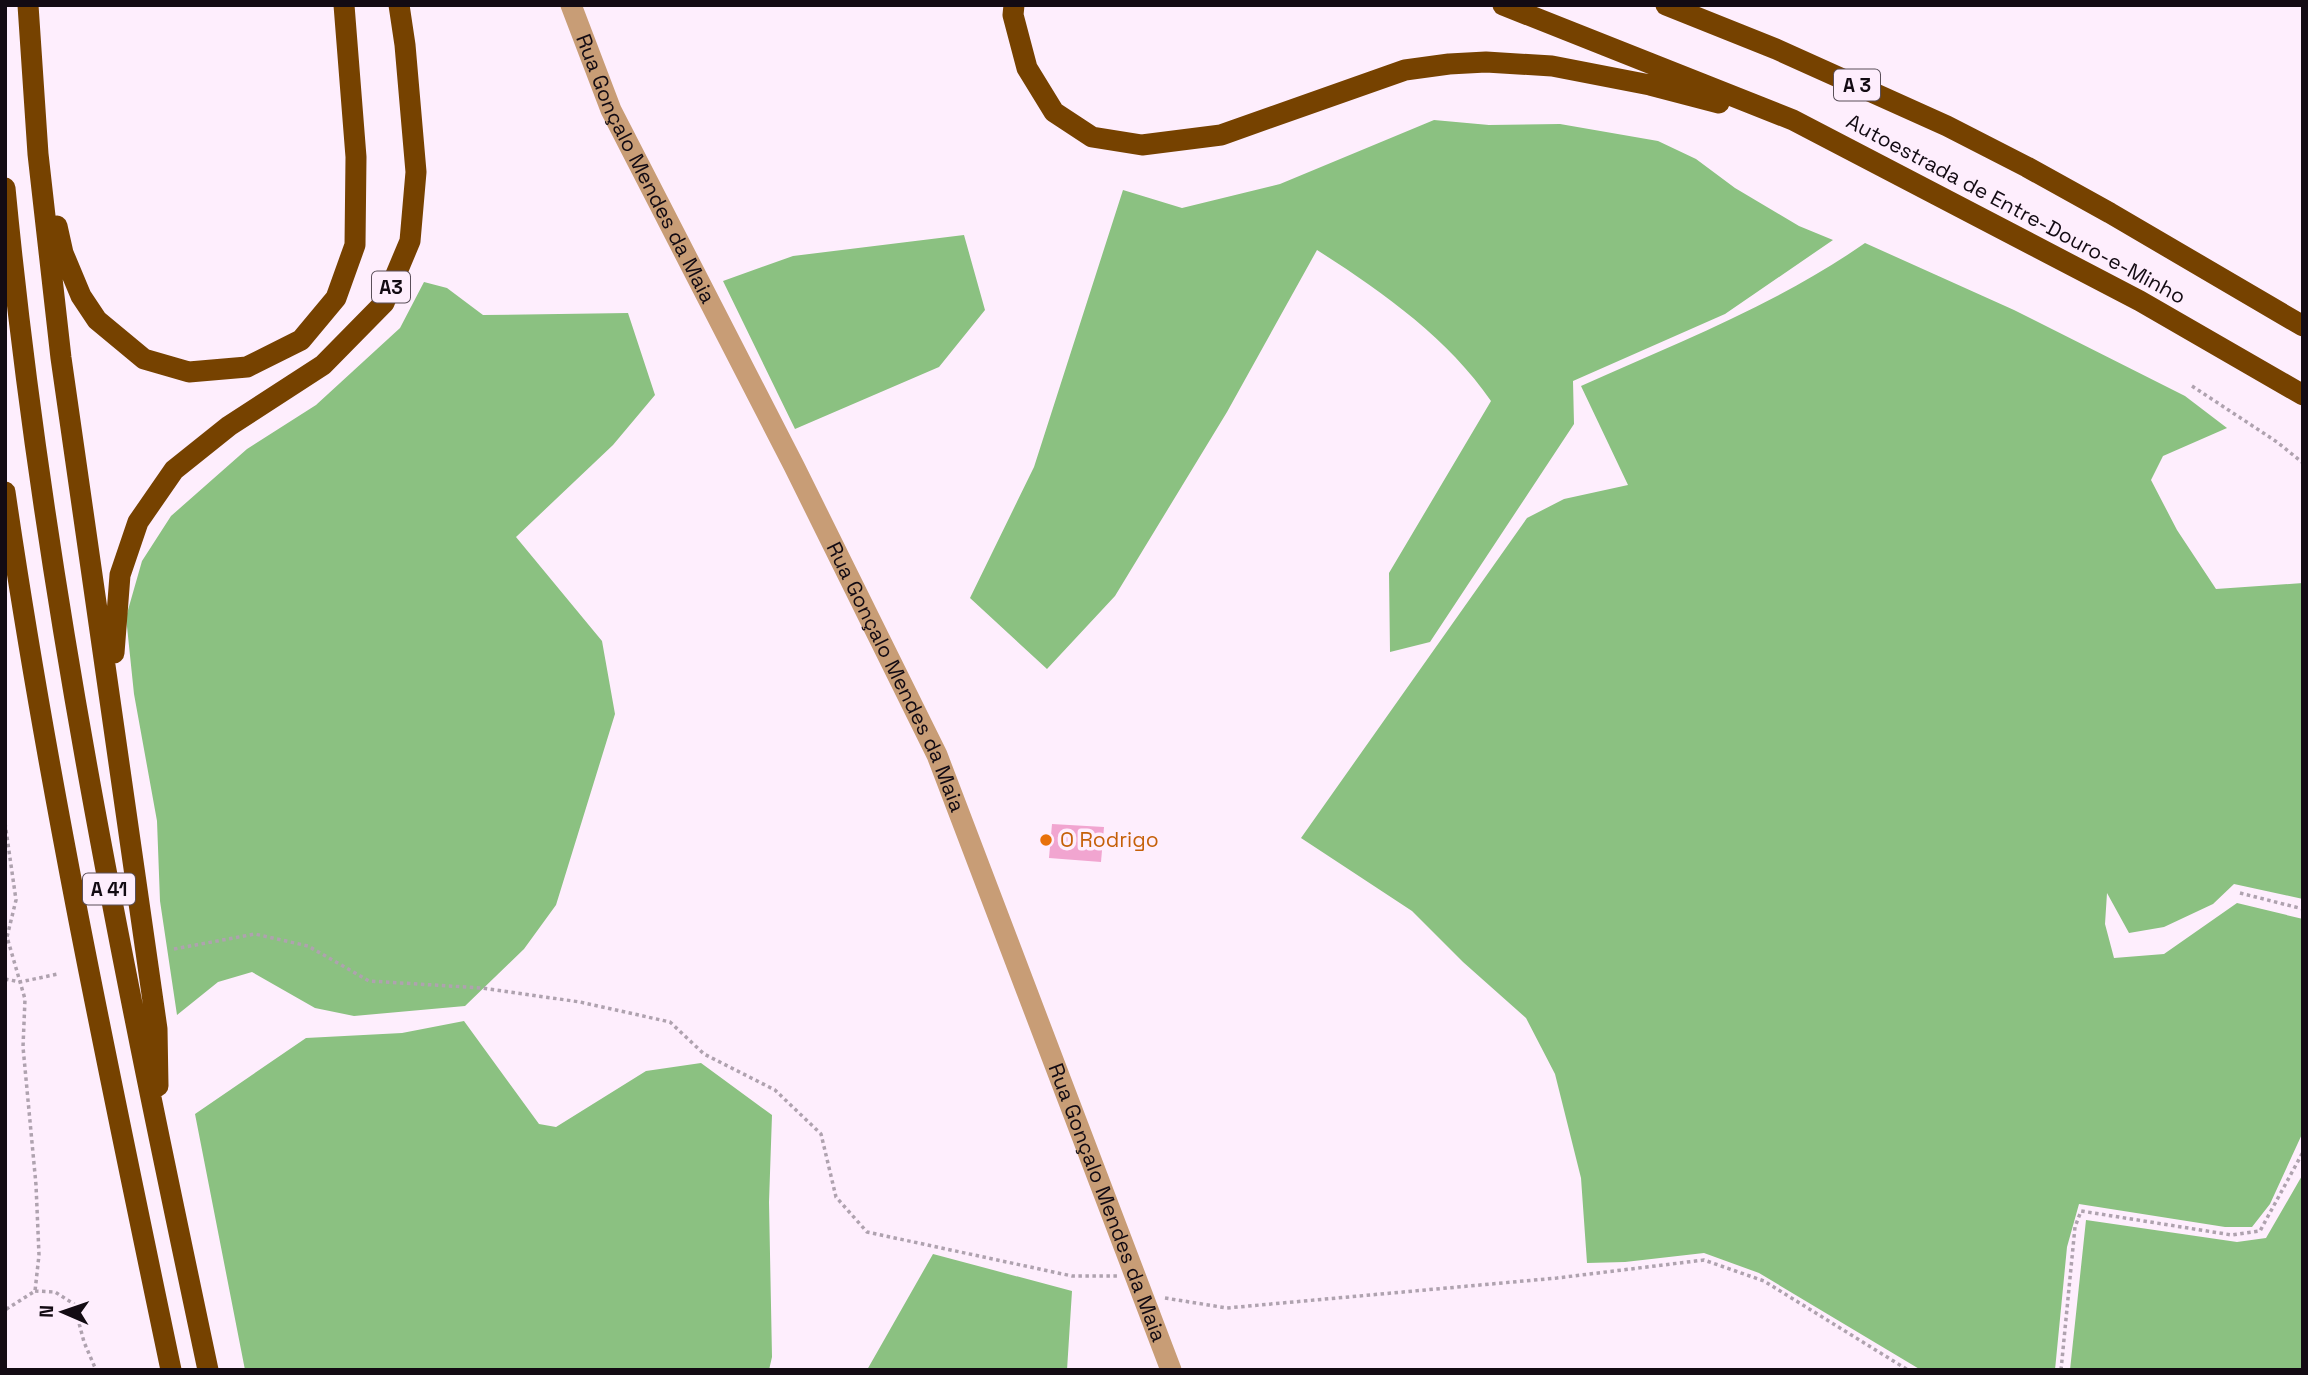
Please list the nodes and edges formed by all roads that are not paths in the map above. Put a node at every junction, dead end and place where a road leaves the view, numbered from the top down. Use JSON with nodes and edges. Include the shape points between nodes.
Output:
{"nodes":[{"id":1,"x":28,"y":5,"type":"edge"},
{"id":2,"x":344,"y":5,"type":"edge"},
{"id":3,"x":399,"y":5,"type":"edge"},
{"id":4,"x":571,"y":5,"type":"edge"},
{"id":5,"x":1014,"y":5,"type":"edge"},
{"id":6,"x":1503,"y":5,"type":"edge"},
{"id":7,"x":1673,"y":7,"type":"edge"},
{"id":8,"x":1793,"y":120,"type":"junction"},
{"id":9,"x":38,"y":154,"type":"junction"},
{"id":10,"x":5,"y":188,"type":"edge"},
{"id":11,"x":2303,"y":326,"type":"edge"},
{"id":12,"x":2303,"y":396,"type":"edge"},
{"id":13,"x":5,"y":492,"type":"edge"},
{"id":14,"x":112,"y":714,"type":"junction"},
{"id":15,"x":158,"y":1134,"type":"junction"},
{"id":16,"x":171,"y":1370,"type":"edge"},
{"id":17,"x":208,"y":1370,"type":"edge"},
{"id":18,"x":1171,"y":1370,"type":"edge"}],
"edges":[{"from":1,"to":9,"type":"highway"},
{"from":2,"to":9,"type":"highway","via":[[356,158],[355,245],[336,298],[301,340],[247,367],[189,372],[144,359],[97,320],[69,268]]},
{"from":3,"to":14,"type":"highway","number":"A3","via":[[416,172],[410,241],[384,303],[323,365],[229,426],[174,470],[138,522],[120,575]]},
{"from":4,"to":18,"type":"street","name":"Rua Gonçalo Mendes da Maia","via":[[611,110],[937,755]]},
{"from":5,"to":8,"type":"highway","via":[[1027,68],[1054,112],[1092,137],[1142,145],[1221,135],[1405,70],[1486,62],[1590,72]]},
{"from":6,"to":8,"type":"highway","name":"Autoestrada de Entre-Douro-e-Minho"},
{"from":7,"to":11,"type":"highway","name":"Autoestrada de Entre-Douro-e-Minho","number":"A 3","via":[[1873,92],[2027,167]]},
{"from":8,"to":12,"type":"highway","name":"Autoestrada de Entre-Douro-e-Minho","via":[[2140,301]]},
{"from":9,"to":14,"type":"highway","via":[[62,371]]},
{"from":10,"to":15,"type":"highway","number":"A 41","via":[[65,643]]},
{"from":13,"to":16,"type":"highway","number":"A 41","via":[[70,874]]},
{"from":14,"to":15,"type":"highway","via":[[157,1029]]},
{"from":15,"to":17,"type":"highway","number":"A 41"}]}
